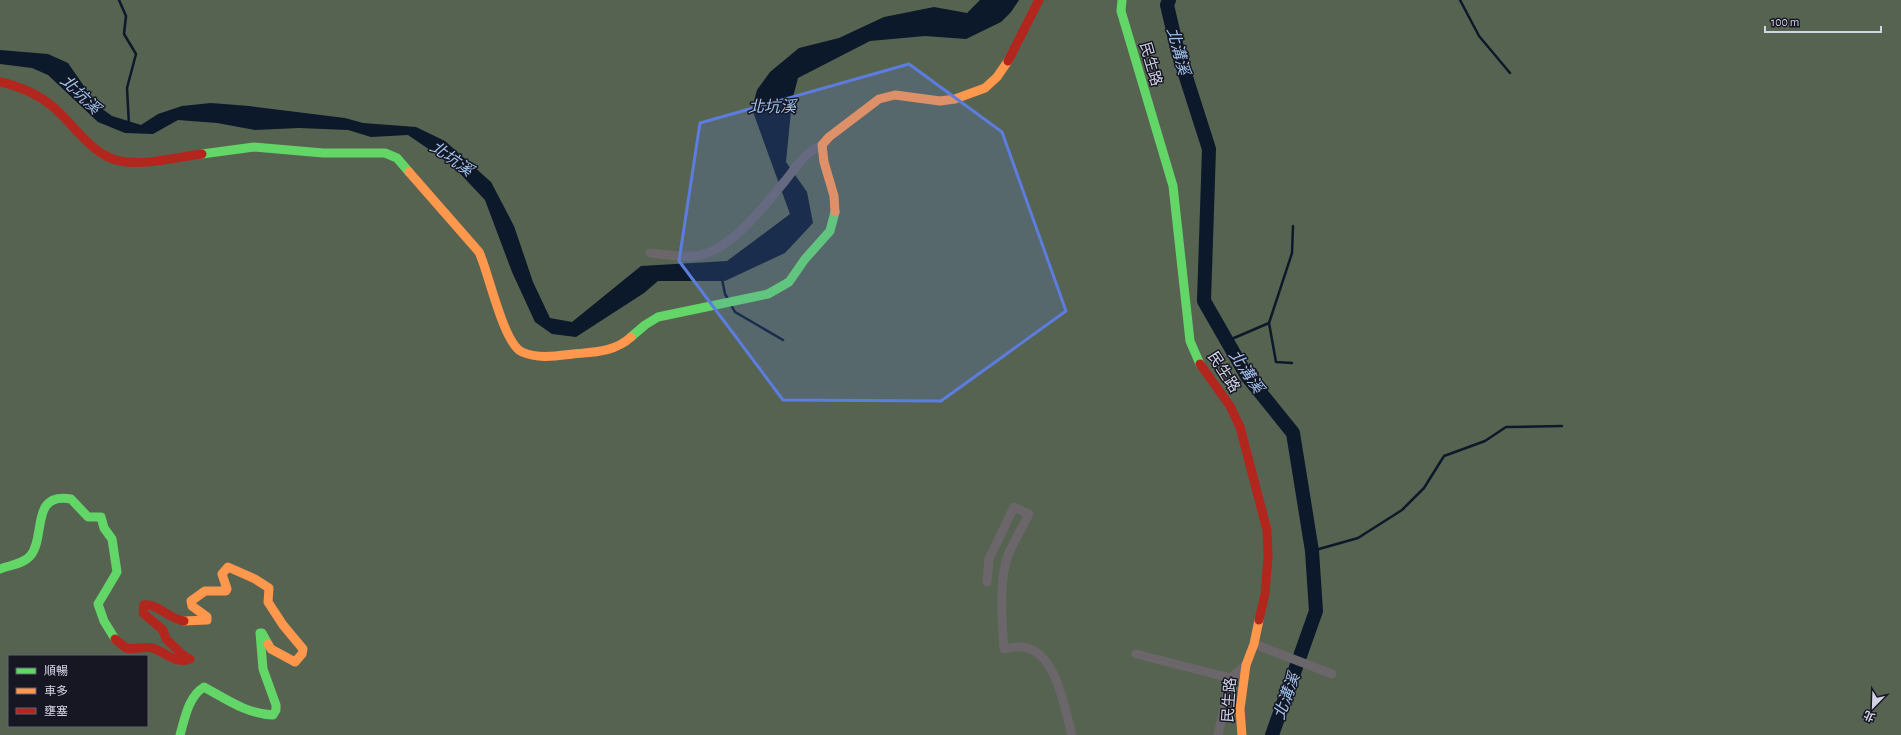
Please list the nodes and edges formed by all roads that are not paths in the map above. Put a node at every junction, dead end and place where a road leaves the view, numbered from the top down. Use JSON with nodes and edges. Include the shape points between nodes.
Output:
{"nodes":[{"id":1,"x":1039,"y":0,"type":"edge"},
{"id":2,"x":1122,"y":0,"type":"edge"},
{"id":3,"x":0,"y":82,"type":"edge"},
{"id":4,"x":822,"y":145,"type":"junction"},
{"id":5,"x":650,"y":253,"type":"dead end"},
{"id":6,"x":0,"y":569,"type":"edge"},
{"id":7,"x":987,"y":582,"type":"dead end"},
{"id":8,"x":1254,"y":644,"type":"junction"},
{"id":9,"x":1136,"y":654,"type":"dead end"},
{"id":10,"x":1246,"y":665,"type":"junction"},
{"id":11,"x":1329,"y":673,"type":"dead end"},
{"id":12,"x":1231,"y":678,"type":"junction"},
{"id":13,"x":180,"y":735,"type":"edge"},
{"id":14,"x":1072,"y":735,"type":"edge"},
{"id":15,"x":1218,"y":735,"type":"edge"},
{"id":16,"x":1242,"y":735,"type":"edge"}],
"edges":[{"from":1,"to":4,"type":"street","via":[[1013,55],[986,88],[940,101],[895,95],[879,99]]},
{"from":2,"to":8,"type":"street","name":"民生路","via":[[1121,11],[1173,186],[1190,341],[1199,363],[1230,406],[1240,427],[1267,530],[1266,594]]},
{"from":3,"to":4,"type":"street","via":[[29,91],[46,102],[89,143],[112,159],[139,162],[254,147],[323,153],[386,153],[397,158],[478,252],[486,267],[495,302],[513,346],[522,352],[544,357],[606,351],[627,342],[658,317],[768,294],[789,282],[804,259],[830,231],[836,209]]},
{"from":4,"to":5,"type":"street","via":[[809,151],[738,233],[714,251],[695,256]]},
{"from":6,"to":13,"type":"street","via":[[28,559],[33,553],[40,518],[45,507],[53,500],[71,499],[88,517],[101,517],[104,528],[112,539],[116,572],[98,604],[98,610],[106,626],[122,646],[152,648],[185,661],[190,659],[166,640],[163,630],[143,614],[144,605],[153,606],[173,618],[187,621],[207,620],[207,617],[192,606],[191,601],[205,591],[226,592],[222,574],[228,567],[256,579],[268,588],[268,602],[295,642],[303,649],[295,662],[271,649],[260,633],[263,669],[276,710],[273,715],[266,716],[250,711],[204,688],[199,689],[190,704]]},
{"from":7,"to":14,"type":"street","via":[[988,559],[1014,507],[1029,514],[1008,554],[1002,586],[1004,649],[1023,647],[1038,653],[1049,665],[1060,690]]},
{"from":8,"to":10,"type":"street","name":"民生路"},
{"from":8,"to":11,"type":"street"},
{"from":9,"to":12,"type":"street"},
{"from":10,"to":12,"type":"street"},
{"from":10,"to":16,"type":"street","name":"民生路","via":[[1240,709]]},
{"from":12,"to":15,"type":"street"}]}
